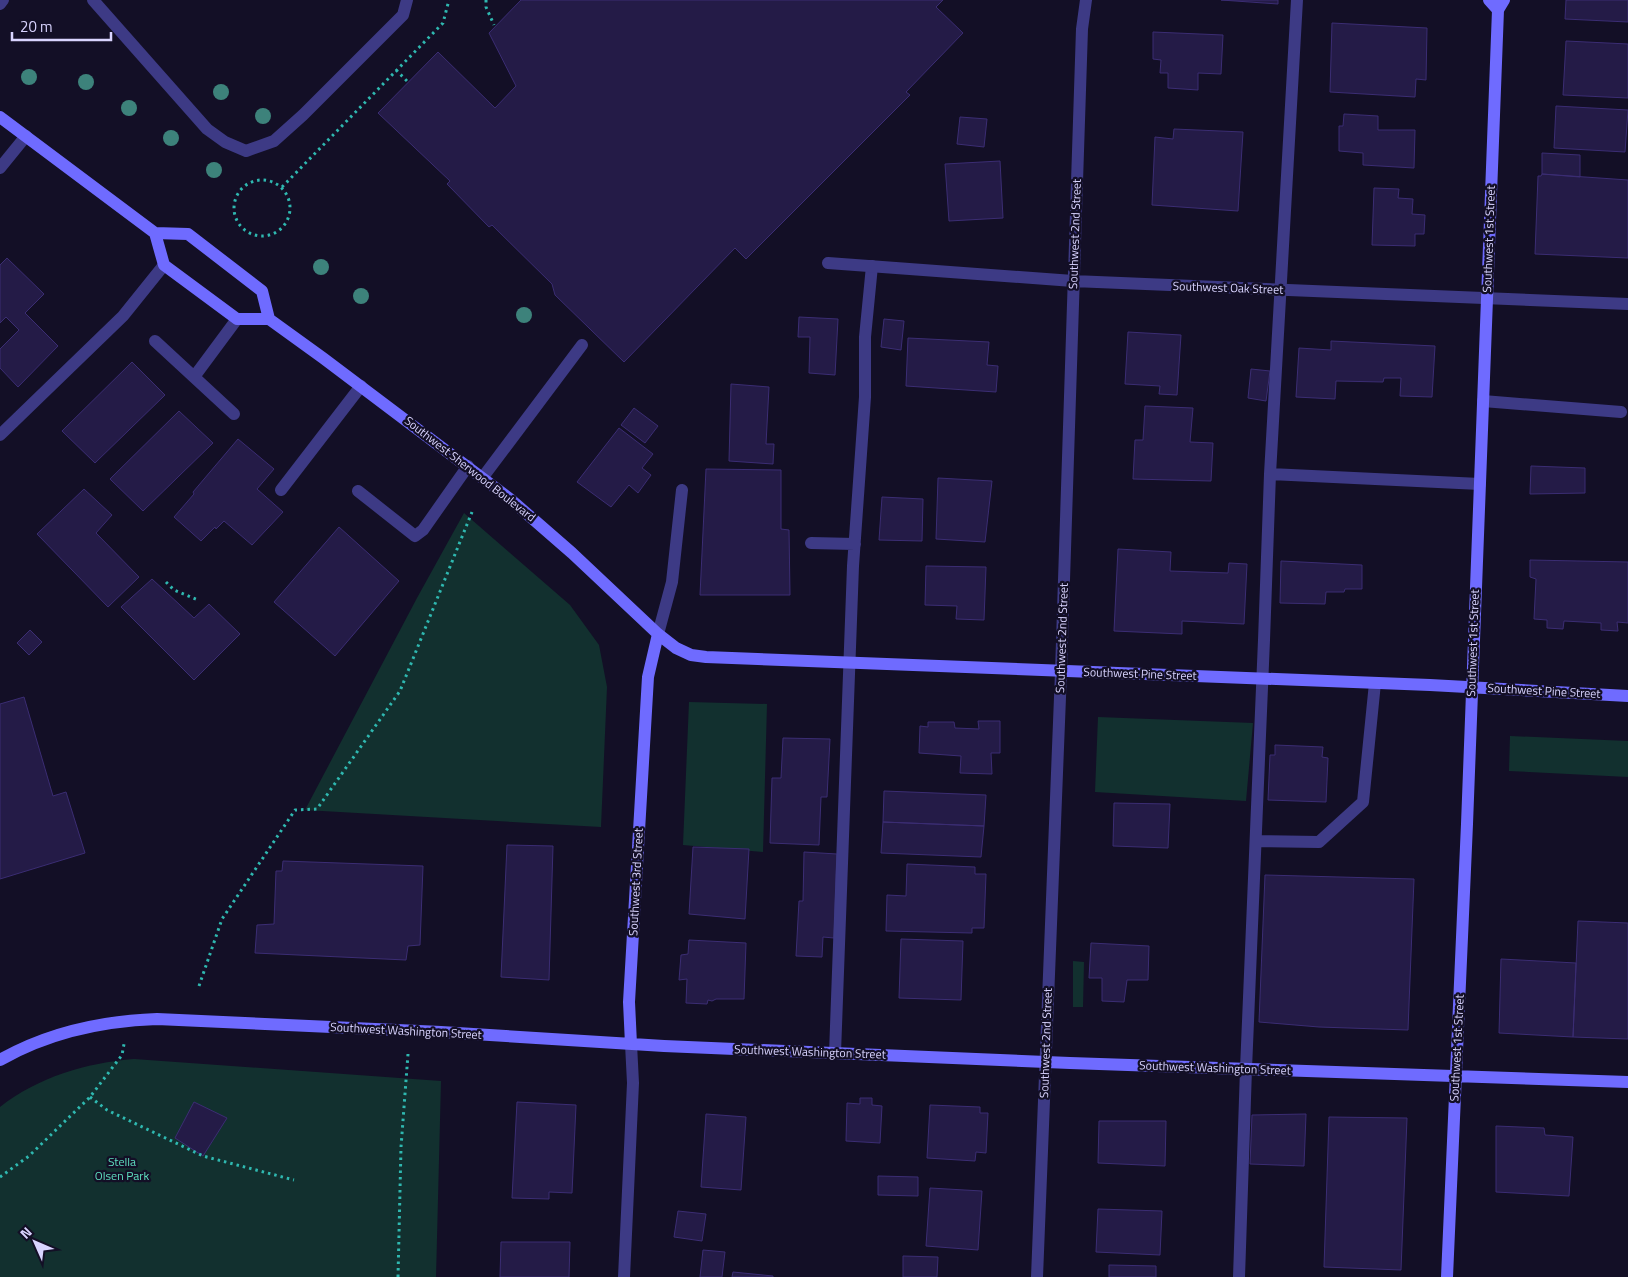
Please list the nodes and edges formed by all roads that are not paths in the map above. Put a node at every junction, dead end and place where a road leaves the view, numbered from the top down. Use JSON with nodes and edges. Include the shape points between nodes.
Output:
{"nodes":[{"id":1,"x":3,"y":0,"type":"edge"},
{"id":2,"x":94,"y":0,"type":"edge"},
{"id":3,"x":408,"y":0,"type":"edge"},
{"id":4,"x":1086,"y":0,"type":"edge"},
{"id":5,"x":1297,"y":0,"type":"edge"},
{"id":6,"x":1488,"y":0,"type":"edge"},
{"id":7,"x":0,"y":4,"type":"edge"},
{"id":8,"x":1501,"y":5,"type":"edge"},
{"id":9,"x":0,"y":117,"type":"edge"},
{"id":10,"x":26,"y":136,"type":"junction"},
{"id":11,"x":0,"y":168,"type":"edge"},
{"id":12,"x":155,"y":233,"type":"junction"},
{"id":13,"x":828,"y":263,"type":"dead end"},
{"id":14,"x":164,"y":265,"type":"junction"},
{"id":15,"x":872,"y":266,"type":"junction"},
{"id":16,"x":1073,"y":281,"type":"junction"},
{"id":17,"x":1279,"y":290,"type":"junction"},
{"id":18,"x":1487,"y":299,"type":"junction"},
{"id":19,"x":1628,"y":304,"type":"edge"},
{"id":20,"x":237,"y":318,"type":"junction"},
{"id":21,"x":269,"y":319,"type":"junction"},
{"id":22,"x":155,"y":341,"type":"dead end"},
{"id":23,"x":582,"y":345,"type":"dead end"},
{"id":24,"x":194,"y":377,"type":"junction"},
{"id":25,"x":361,"y":386,"type":"junction"},
{"id":26,"x":1483,"y":402,"type":"junction"},
{"id":27,"x":1621,"y":412,"type":"dead end"},
{"id":28,"x":234,"y":414,"type":"dead end"},
{"id":29,"x":0,"y":434,"type":"edge"},
{"id":30,"x":468,"y":466,"type":"junction"},
{"id":31,"x":1270,"y":474,"type":"junction"},
{"id":32,"x":483,"y":478,"type":"junction"},
{"id":33,"x":1480,"y":484,"type":"junction"},
{"id":34,"x":281,"y":490,"type":"dead end"},
{"id":35,"x":682,"y":490,"type":"dead end"},
{"id":36,"x":358,"y":491,"type":"dead end"},
{"id":37,"x":812,"y":543,"type":"dead end"},
{"id":38,"x":855,"y":544,"type":"junction"},
{"id":39,"x":658,"y":634,"type":"junction"},
{"id":40,"x":850,"y":664,"type":"junction"},
{"id":41,"x":1061,"y":672,"type":"junction"},
{"id":42,"x":1262,"y":679,"type":"junction"},
{"id":43,"x":1375,"y":683,"type":"junction"},
{"id":44,"x":1471,"y":687,"type":"junction"},
{"id":45,"x":1628,"y":696,"type":"edge"},
{"id":46,"x":1256,"y":840,"type":"junction"},
{"id":47,"x":631,"y":1044,"type":"junction"},
{"id":48,"x":835,"y":1053,"type":"junction"},
{"id":49,"x":0,"y":1060,"type":"edge"},
{"id":50,"x":1045,"y":1061,"type":"junction"},
{"id":51,"x":1246,"y":1069,"type":"junction"},
{"id":52,"x":1456,"y":1076,"type":"junction"},
{"id":53,"x":1628,"y":1082,"type":"edge"},
{"id":54,"x":624,"y":1277,"type":"edge"},
{"id":55,"x":1037,"y":1277,"type":"edge"},
{"id":56,"x":1240,"y":1277,"type":"edge"},
{"id":57,"x":1447,"y":1277,"type":"edge"}],
"edges":[{"from":1,"to":7,"type":"street"},
{"from":2,"to":3,"type":"street","via":[[207,129],[246,151],[274,141],[304,116],[403,15]]},
{"from":4,"to":16,"type":"street","name":"Southwest 2nd Street","via":[[1082,29]]},
{"from":5,"to":17,"type":"street"},
{"from":6,"to":8,"type":"main road","name":"Southwest 1st Street"},
{"from":8,"to":18,"type":"main road","name":"Southwest 1st Street"},
{"from":9,"to":10,"type":"main road"},
{"from":10,"to":11,"type":"street"},
{"from":10,"to":12,"type":"main road"},
{"from":12,"to":14,"type":"main road"},
{"from":12,"to":21,"type":"main road","via":[[188,234],[262,291]]},
{"from":13,"to":15,"type":"street","name":"Southwest Oak Street"},
{"from":14,"to":20,"type":"main road"},
{"from":14,"to":29,"type":"street","via":[[123,316]]},
{"from":15,"to":16,"type":"street","name":"Southwest Oak Street"},
{"from":15,"to":38,"type":"street","via":[[864,337],[865,397]]},
{"from":16,"to":17,"type":"street","name":"Southwest Oak Street"},
{"from":16,"to":41,"type":"street","name":"Southwest 2nd Street"},
{"from":17,"to":18,"type":"street","name":"Southwest Oak Street"},
{"from":17,"to":31,"type":"street"},
{"from":18,"to":19,"type":"street","name":"Southwest Oak Street"},
{"from":18,"to":26,"type":"main road","name":"Southwest 1st Street"},
{"from":20,"to":21,"type":"main road"},
{"from":20,"to":24,"type":"street"},
{"from":21,"to":25,"type":"main road","name":"Southwest Sherwood Boulevard"},
{"from":22,"to":24,"type":"street"},
{"from":23,"to":32,"type":"street"},
{"from":24,"to":28,"type":"street"},
{"from":25,"to":30,"type":"main road","name":"Southwest Sherwood Boulevard"},
{"from":25,"to":34,"type":"street"},
{"from":26,"to":27,"type":"street"},
{"from":26,"to":33,"type":"main road","name":"Southwest 1st Street"},
{"from":30,"to":32,"type":"main road","name":"Southwest Sherwood Boulevard"},
{"from":30,"to":36,"type":"street","via":[[423,530],[415,536]]},
{"from":31,"to":33,"type":"street"},
{"from":31,"to":42,"type":"street"},
{"from":32,"to":39,"type":"main road","name":"Southwest Sherwood Boulevard","via":[[564,546]]},
{"from":33,"to":44,"type":"main road","name":"Southwest 1st Street"},
{"from":35,"to":39,"type":"street","name":"Southwest 3rd Street","via":[[672,582]]},
{"from":37,"to":38,"type":"street"},
{"from":38,"to":40,"type":"street"},
{"from":39,"to":40,"type":"main road","name":"Southwest Pine Street","via":[[691,655]]},
{"from":39,"to":47,"type":"main road","name":"Southwest 3rd Street","via":[[648,677],[629,1002]]},
{"from":40,"to":41,"type":"main road","name":"Southwest Pine Street"},
{"from":40,"to":48,"type":"street"},
{"from":41,"to":42,"type":"main road","name":"Southwest Pine Street"},
{"from":41,"to":50,"type":"street","name":"Southwest 2nd Street"},
{"from":42,"to":43,"type":"main road","name":"Southwest Pine Street"},
{"from":42,"to":46,"type":"street"},
{"from":43,"to":44,"type":"main road","name":"Southwest Pine Street"},
{"from":43,"to":46,"type":"street","via":[[1363,802],[1320,842]]},
{"from":44,"to":45,"type":"main road","name":"Southwest Pine Street"},
{"from":44,"to":52,"type":"main road","name":"Southwest 1st Street"},
{"from":46,"to":51,"type":"street"},
{"from":47,"to":48,"type":"main road","name":"Southwest Washington Street"},
{"from":47,"to":49,"type":"main road","name":"Southwest Washington Street","via":[[199,1020],[129,1020],[62,1032]]},
{"from":47,"to":54,"type":"street","name":"Southwest 3rd Street","via":[[633,1084]]},
{"from":48,"to":50,"type":"main road","name":"Southwest Washington Street"},
{"from":50,"to":51,"type":"main road","name":"Southwest Washington Street"},
{"from":50,"to":55,"type":"street","name":"Southwest 2nd Street"},
{"from":51,"to":52,"type":"main road","name":"Southwest Washington Street"},
{"from":51,"to":56,"type":"street"},
{"from":52,"to":53,"type":"main road","name":"Southwest Washington Street"},
{"from":52,"to":57,"type":"main road","name":"Southwest 1st Street"}]}
